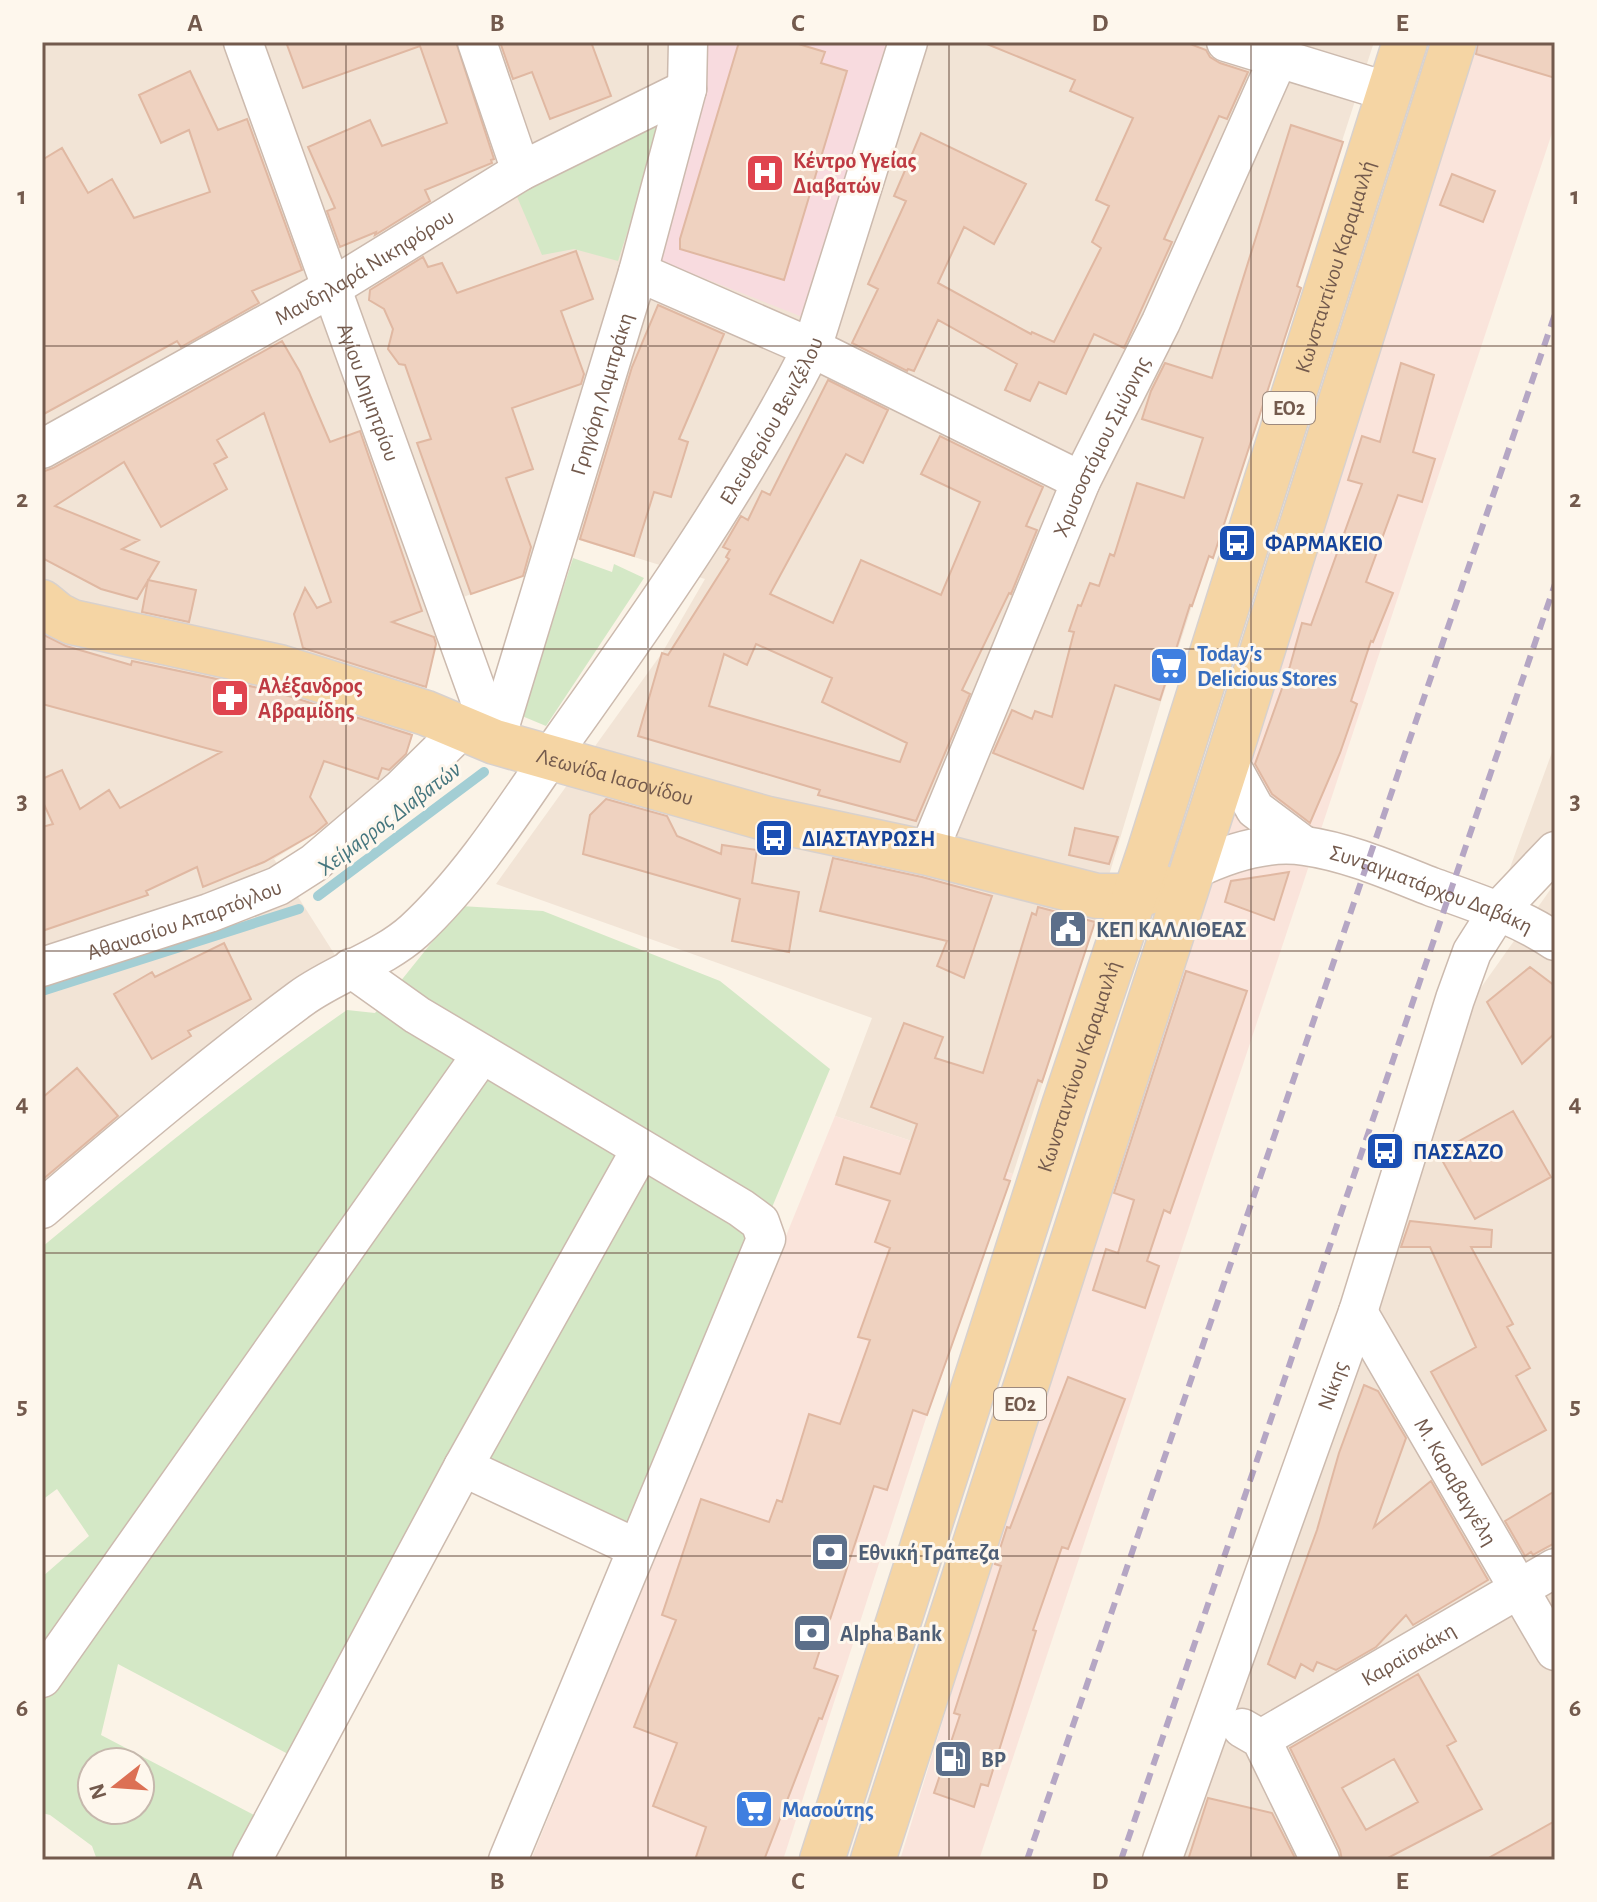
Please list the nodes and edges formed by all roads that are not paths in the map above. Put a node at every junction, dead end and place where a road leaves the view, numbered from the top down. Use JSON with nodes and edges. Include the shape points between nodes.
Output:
{"nodes":[{"id":1,"x":243,"y":42,"type":"edge"},
{"id":2,"x":477,"y":42,"type":"edge"},
{"id":3,"x":688,"y":42,"type":"edge"},
{"id":4,"x":908,"y":42,"type":"edge"},
{"id":5,"x":1226,"y":42,"type":"edge"},
{"id":6,"x":1405,"y":42,"type":"edge"},
{"id":7,"x":1454,"y":42,"type":"edge"},
{"id":8,"x":1280,"y":50,"type":"edge"},
{"id":9,"x":687,"y":89,"type":"junction"},
{"id":10,"x":1389,"y":92,"type":"junction"},
{"id":11,"x":521,"y":171,"type":"junction"},
{"id":12,"x":638,"y":272,"type":"junction"},
{"id":13,"x":331,"y":288,"type":"junction"},
{"id":14,"x":812,"y":348,"type":"junction"},
{"id":15,"x":42,"y":449,"type":"edge"},
{"id":16,"x":1081,"y":481,"type":"junction"},
{"id":17,"x":47,"y":614,"type":"edge"},
{"id":18,"x":479,"y":735,"type":"junction"},
{"id":19,"x":549,"y":758,"type":"junction"},
{"id":20,"x":1228,"y":760,"type":"junction"},
{"id":21,"x":1303,"y":845,"type":"junction"},
{"id":22,"x":1555,"y":851,"type":"edge"},
{"id":23,"x":928,"y":853,"type":"junction"},
{"id":24,"x":1193,"y":870,"type":"junction"},
{"id":25,"x":1135,"y":896,"type":"junction"},
{"id":26,"x":1498,"y":911,"type":"junction"},
{"id":27,"x":1555,"y":941,"type":"edge"},
{"id":28,"x":42,"y":967,"type":"edge"},
{"id":29,"x":351,"y":968,"type":"junction"},
{"id":30,"x":482,"y":1054,"type":"junction"},
{"id":31,"x":641,"y":1149,"type":"junction"},
{"id":32,"x":42,"y":1209,"type":"edge"},
{"id":33,"x":1358,"y":1312,"type":"junction"},
{"id":34,"x":463,"y":1467,"type":"junction"},
{"id":35,"x":636,"y":1548,"type":"junction"},
{"id":36,"x":1555,"y":1568,"type":"edge"},
{"id":37,"x":1521,"y":1589,"type":"junction"},
{"id":38,"x":1555,"y":1651,"type":"edge"},
{"id":39,"x":42,"y":1678,"type":"edge"},
{"id":40,"x":1215,"y":1713,"type":"junction"},
{"id":41,"x":1261,"y":1739,"type":"junction"},
{"id":42,"x":252,"y":1860,"type":"edge"},
{"id":43,"x":508,"y":1860,"type":"edge"},
{"id":44,"x":822,"y":1860,"type":"edge"},
{"id":45,"x":873,"y":1860,"type":"edge"},
{"id":46,"x":1162,"y":1860,"type":"edge"},
{"id":47,"x":1320,"y":1860,"type":"edge"}],
"edges":[{"from":1,"to":13,"type":"street","name":"Αγίου Δημητρίου"},
{"from":2,"to":11,"type":"street"},
{"from":3,"to":9,"type":"street","name":"Γρηγόρη Λαμπράκη"},
{"from":4,"to":14,"type":"street","name":"Ελευθερίου Βενιζέλου"},
{"from":5,"to":8,"type":"street"},
{"from":6,"to":10,"type":"main road","name":"Κωνσταντίνου Καραμανλή","number":"ΕΟ2"},
{"from":7,"to":20,"type":"main road","number":"ΕΟ2"},
{"from":8,"to":10,"type":"street"},
{"from":8,"to":16,"type":"street","name":"Χρυσοστόμου Σμύρνης","via":[[1161,322]]},
{"from":9,"to":11,"type":"street","name":"Μανδηλαρά Νικηφόρου"},
{"from":9,"to":12,"type":"street","name":"Γρηγόρη Λαμπράκη"},
{"from":10,"to":25,"type":"main road","name":"Κωνσταντίνου Καραμανλή","number":"ΕΟ2"},
{"from":11,"to":13,"type":"street","name":"Μανδηλαρά Νικηφόρου"},
{"from":12,"to":14,"type":"street"},
{"from":12,"to":18,"type":"street","name":"Γρηγόρη Λαμπράκη"},
{"from":13,"to":15,"type":"street","name":"Μανδηλαρά Νικηφόρου"},
{"from":13,"to":18,"type":"street","name":"Αγίου Δημητρίου"},
{"from":14,"to":16,"type":"street"},
{"from":14,"to":19,"type":"street","name":"Ελευθερίου Βενιζέλου","via":[[701,536]]},
{"from":16,"to":23,"type":"street","name":"Χρυσοστόμου Σμύρνης"},
{"from":17,"to":18,"type":"main road","name":"Λεωνίδα Ιασονίδου","via":[[279,667]]},
{"from":18,"to":19,"type":"main road","name":"Λεωνίδα Ιασονίδου"},
{"from":18,"to":28,"type":"street","name":"Αθανασίου Απαρτόγλου","via":[[278,886]]},
{"from":19,"to":23,"type":"main road","name":"Λεωνίδα Ιασονίδου","via":[[768,819]]},
{"from":19,"to":29,"type":"street","name":"Ελευθερίου Βενιζέλου","via":[[441,903],[403,940]]},
{"from":20,"to":21,"type":"street","name":"Συνταγματάρχου Δαβάκη","via":[[1255,809]]},
{"from":20,"to":24,"type":"main road","number":"ΕΟ2"},
{"from":21,"to":24,"type":"street","name":"Συνταγματάρχου Δαβάκη","via":[[1246,849]]},
{"from":21,"to":26,"type":"street","name":"Συνταγματάρχου Δαβάκη"},
{"from":22,"to":26,"type":"street","name":"Νίκης"},
{"from":23,"to":25,"type":"main road","name":"Λεωνίδα Ιασονίδου","via":[[1097,896]]},
{"from":24,"to":25,"type":"main road","name":"Λεωνίδα Ιασονίδου"},
{"from":24,"to":45,"type":"main road","number":"ΕΟ2"},
{"from":25,"to":44,"type":"main road","name":"Κωνσταντίνου Καραμανλή","number":"ΕΟ2"},
{"from":26,"to":27,"type":"street","name":"Συνταγματάρχου Δαβάκη"},
{"from":26,"to":33,"type":"street","name":"Νίκης","via":[[1472,952],[1455,999]]},
{"from":29,"to":30,"type":"street"},
{"from":29,"to":32,"type":"street","name":"Ελευθερίου Βενιζέλου","via":[[237,1047]]},
{"from":30,"to":31,"type":"street"},
{"from":30,"to":39,"type":"street"},
{"from":31,"to":34,"type":"street"},
{"from":31,"to":35,"type":"street","via":[[741,1208],[760,1222],[766,1239]]},
{"from":33,"to":37,"type":"street","name":"Μ. Καραβαγγέλη"},
{"from":33,"to":40,"type":"street","name":"Νίκης"},
{"from":34,"to":35,"type":"street"},
{"from":34,"to":42,"type":"street"},
{"from":35,"to":43,"type":"street"},
{"from":36,"to":37,"type":"street","name":"Καραϊσκάκη"},
{"from":37,"to":38,"type":"street","name":"Μ. Καραβαγγέλη"},
{"from":37,"to":41,"type":"street","name":"Καραϊσκάκη"},
{"from":40,"to":41,"type":"street"},
{"from":40,"to":46,"type":"street","name":"Νίκης"},
{"from":41,"to":47,"type":"street"}]}
